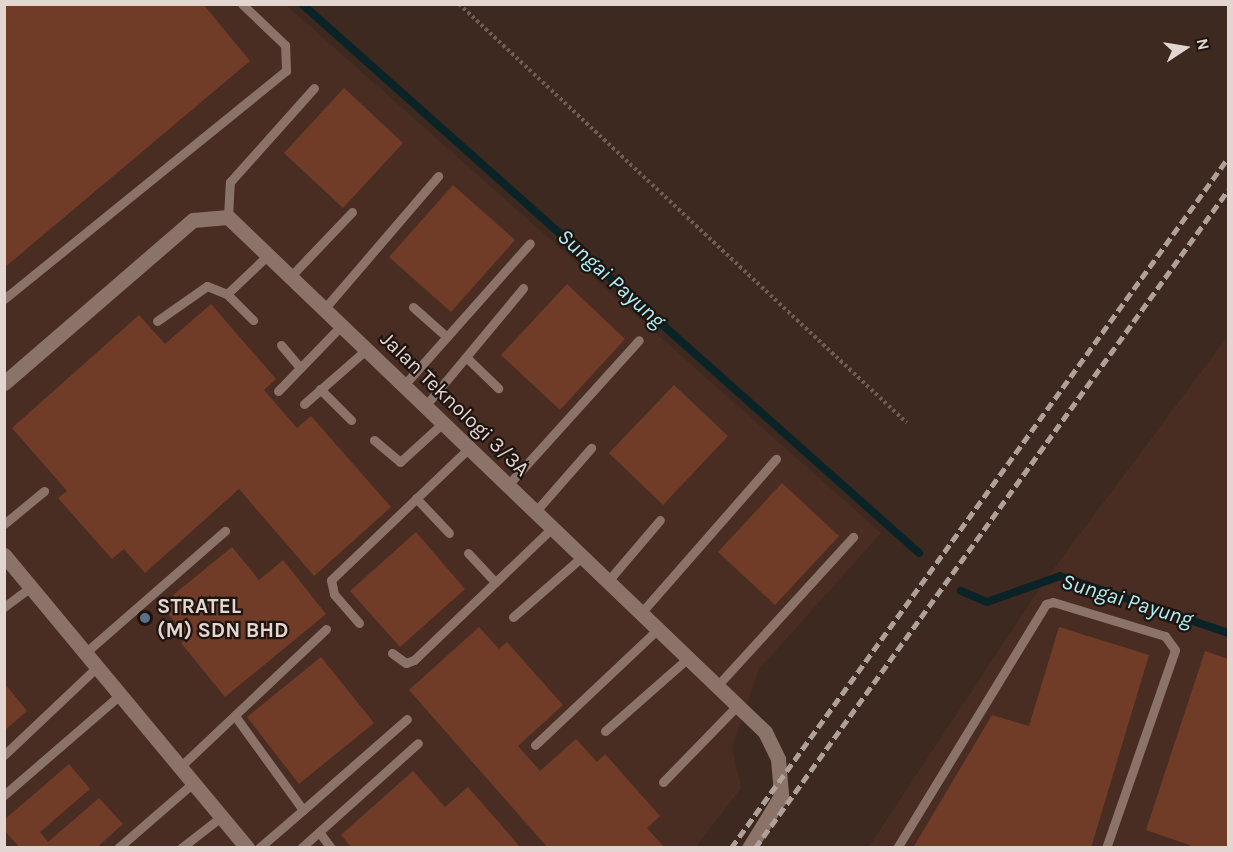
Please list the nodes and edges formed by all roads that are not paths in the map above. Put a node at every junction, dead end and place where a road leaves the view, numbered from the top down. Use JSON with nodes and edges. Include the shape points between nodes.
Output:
{"nodes":[{"id":1,"x":242,"y":4,"type":"edge"},
{"id":2,"x":314,"y":88,"type":"dead end"},
{"id":3,"x":438,"y":176,"type":"dead end"},
{"id":4,"x":352,"y":212,"type":"dead end"},
{"id":5,"x":228,"y":217,"type":"junction"},
{"id":6,"x":530,"y":243,"type":"dead end"},
{"id":7,"x":269,"y":254,"type":"junction"},
{"id":8,"x":292,"y":275,"type":"junction"},
{"id":9,"x":523,"y":288,"type":"dead end"},
{"id":10,"x":227,"y":294,"type":"junction"},
{"id":11,"x":4,"y":299,"type":"edge"},
{"id":12,"x":413,"y":307,"type":"dead end"},
{"id":13,"x":325,"y":308,"type":"junction"},
{"id":14,"x":253,"y":320,"type":"dead end"},
{"id":15,"x":157,"y":321,"type":"dead end"},
{"id":16,"x":343,"y":324,"type":"junction"},
{"id":17,"x":447,"y":337,"type":"junction"},
{"id":18,"x":639,"y":340,"type":"dead end"},
{"id":19,"x":281,"y":345,"type":"dead end"},
{"id":20,"x":368,"y":348,"type":"junction"},
{"id":21,"x":465,"y":357,"type":"junction"},
{"id":22,"x":300,"y":368,"type":"junction"},
{"id":23,"x":4,"y":383,"type":"edge"},
{"id":24,"x":405,"y":384,"type":"junction"},
{"id":25,"x":498,"y":388,"type":"dead end"},
{"id":26,"x":320,"y":389,"type":"junction"},
{"id":27,"x":278,"y":391,"type":"dead end"},
{"id":28,"x":304,"y":404,"type":"dead end"},
{"id":29,"x":426,"y":405,"type":"junction"},
{"id":30,"x":351,"y":420,"type":"dead end"},
{"id":31,"x":444,"y":422,"type":"junction"},
{"id":32,"x":374,"y":440,"type":"dead end"},
{"id":33,"x":470,"y":447,"type":"junction"},
{"id":34,"x":591,"y":448,"type":"dead end"},
{"id":35,"x":776,"y":459,"type":"dead end"},
{"id":36,"x":508,"y":484,"type":"junction"},
{"id":37,"x":44,"y":491,"type":"dead end"},
{"id":38,"x":416,"y":498,"type":"junction"},
{"id":39,"x":536,"y":511,"type":"junction"},
{"id":40,"x":660,"y":520,"type":"dead end"},
{"id":41,"x":4,"y":524,"type":"edge"},
{"id":42,"x":553,"y":527,"type":"junction"},
{"id":43,"x":225,"y":531,"type":"dead end"},
{"id":44,"x":449,"y":533,"type":"dead end"},
{"id":45,"x":853,"y":537,"type":"dead end"},
{"id":46,"x":468,"y":553,"type":"dead end"},
{"id":47,"x":4,"y":555,"type":"edge"},
{"id":48,"x":583,"y":556,"type":"junction"},
{"id":49,"x":608,"y":581,"type":"junction"},
{"id":50,"x":495,"y":582,"type":"junction"},
{"id":51,"x":31,"y":586,"type":"junction"},
{"id":52,"x":4,"y":607,"type":"edge"},
{"id":53,"x":641,"y":613,"type":"junction"},
{"id":54,"x":513,"y":617,"type":"dead end"},
{"id":55,"x":359,"y":622,"type":"dead end"},
{"id":56,"x":326,"y":629,"type":"dead end"},
{"id":57,"x":658,"y":629,"type":"junction"},
{"id":58,"x":85,"y":653,"type":"junction"},
{"id":59,"x":392,"y":653,"type":"dead end"},
{"id":60,"x":688,"y":658,"type":"junction"},
{"id":61,"x":97,"y":667,"type":"junction"},
{"id":62,"x":717,"y":686,"type":"junction"},
{"id":63,"x":120,"y":695,"type":"junction"},
{"id":64,"x":737,"y":706,"type":"junction"},
{"id":65,"x":235,"y":716,"type":"junction"},
{"id":66,"x":407,"y":719,"type":"dead end"},
{"id":67,"x":605,"y":731,"type":"dead end"},
{"id":68,"x":418,"y":743,"type":"dead end"},
{"id":69,"x":536,"y":745,"type":"dead end"},
{"id":70,"x":4,"y":755,"type":"edge"},
{"id":71,"x":180,"y":767,"type":"junction"},
{"id":72,"x":663,"y":782,"type":"dead end"},
{"id":73,"x":193,"y":783,"type":"junction"},
{"id":74,"x":4,"y":795,"type":"edge"},
{"id":75,"x":303,"y":810,"type":"junction"},
{"id":76,"x":221,"y":817,"type":"junction"},
{"id":77,"x":319,"y":832,"type":"junction"},
{"id":78,"x":118,"y":848,"type":"edge"},
{"id":79,"x":181,"y":848,"type":"edge"},
{"id":80,"x":247,"y":848,"type":"edge"},
{"id":81,"x":259,"y":848,"type":"edge"},
{"id":82,"x":301,"y":848,"type":"edge"},
{"id":83,"x":331,"y":848,"type":"edge"},
{"id":84,"x":748,"y":848,"type":"edge"},
{"id":85,"x":897,"y":848,"type":"edge"},
{"id":86,"x":1106,"y":848,"type":"edge"}],
"edges":[{"from":1,"to":11,"type":"lane","via":[[285,45],[286,71]]},
{"from":2,"to":5,"type":"lane","via":[[230,182]]},
{"from":3,"to":13,"type":"lane"},
{"from":4,"to":8,"type":"lane"},
{"from":5,"to":7,"type":"street","name":"Jalan Teknologi 3/3A"},
{"from":5,"to":23,"type":"street","via":[[194,220]]},
{"from":6,"to":17,"type":"lane"},
{"from":7,"to":8,"type":"street","name":"Jalan Teknologi 3/3A"},
{"from":7,"to":10,"type":"lane"},
{"from":8,"to":13,"type":"street","name":"Jalan Teknologi 3/3A"},
{"from":9,"to":21,"type":"lane"},
{"from":10,"to":14,"type":"lane"},
{"from":10,"to":15,"type":"lane","via":[[216,287],[197,289]]},
{"from":12,"to":17,"type":"lane"},
{"from":13,"to":16,"type":"street","name":"Jalan Teknologi 3/3A"},
{"from":16,"to":20,"type":"street","name":"Jalan Teknologi 3/3A"},
{"from":16,"to":22,"type":"lane"},
{"from":17,"to":24,"type":"lane"},
{"from":18,"to":36,"type":"lane"},
{"from":19,"to":22,"type":"lane"},
{"from":20,"to":24,"type":"street","name":"Jalan Teknologi 3/3A"},
{"from":20,"to":26,"type":"lane"},
{"from":21,"to":25,"type":"lane"},
{"from":21,"to":29,"type":"lane"},
{"from":22,"to":27,"type":"lane"},
{"from":24,"to":29,"type":"street","name":"Jalan Teknologi 3/3A"},
{"from":26,"to":28,"type":"lane"},
{"from":26,"to":30,"type":"lane"},
{"from":29,"to":31,"type":"street","name":"Jalan Teknologi 3/3A"},
{"from":31,"to":32,"type":"lane","via":[[400,462]]},
{"from":31,"to":33,"type":"street","name":"Jalan Teknologi 3/3A"},
{"from":33,"to":36,"type":"street","name":"Jalan Teknologi 3/3A"},
{"from":33,"to":38,"type":"lane"},
{"from":34,"to":39,"type":"lane"},
{"from":35,"to":53,"type":"lane"},
{"from":36,"to":39,"type":"street","name":"Jalan Teknologi 3/3A"},
{"from":37,"to":41,"type":"lane"},
{"from":38,"to":44,"type":"lane"},
{"from":38,"to":55,"type":"lane","via":[[331,580],[334,594]]},
{"from":39,"to":42,"type":"street","name":"Jalan Teknologi 3/3A"},
{"from":40,"to":49,"type":"lane"},
{"from":42,"to":48,"type":"street","name":"Jalan Teknologi 3/3A"},
{"from":42,"to":50,"type":"lane"},
{"from":43,"to":58,"type":"lane"},
{"from":45,"to":62,"type":"lane"},
{"from":46,"to":50,"type":"lane"},
{"from":47,"to":51,"type":"street"},
{"from":48,"to":49,"type":"street","name":"Jalan Teknologi 3/3A"},
{"from":48,"to":54,"type":"lane"},
{"from":49,"to":53,"type":"street","name":"Jalan Teknologi 3/3A"},
{"from":50,"to":59,"type":"lane","via":[[414,660],[406,663]]},
{"from":51,"to":52,"type":"lane"},
{"from":51,"to":58,"type":"street"},
{"from":53,"to":57,"type":"street","name":"Jalan Teknologi 3/3A"},
{"from":56,"to":65,"type":"lane"},
{"from":57,"to":60,"type":"street","name":"Jalan Teknologi 3/3A"},
{"from":57,"to":69,"type":"lane"},
{"from":58,"to":61,"type":"street"},
{"from":60,"to":62,"type":"street","name":"Jalan Teknologi 3/3A"},
{"from":60,"to":67,"type":"lane"},
{"from":61,"to":63,"type":"street"},
{"from":61,"to":70,"type":"lane"},
{"from":62,"to":64,"type":"street","name":"Jalan Teknologi 3/3A"},
{"from":63,"to":71,"type":"street"},
{"from":63,"to":74,"type":"lane"},
{"from":64,"to":72,"type":"lane"},
{"from":64,"to":84,"type":"street","name":"Jalan Teknologi 3/3A","via":[[765,732],[778,759],[782,796]]},
{"from":65,"to":71,"type":"lane"},
{"from":65,"to":75,"type":"lane"},
{"from":66,"to":75,"type":"lane"},
{"from":68,"to":77,"type":"lane"},
{"from":71,"to":73,"type":"street"},
{"from":73,"to":76,"type":"street"},
{"from":73,"to":78,"type":"lane"},
{"from":75,"to":81,"type":"lane"},
{"from":76,"to":79,"type":"lane"},
{"from":76,"to":80,"type":"street"},
{"from":77,"to":82,"type":"lane"},
{"from":77,"to":83,"type":"lane"},
{"from":85,"to":86,"type":"lane","via":[[1046,604],[1053,602],[1165,636],[1175,650]]}]}
